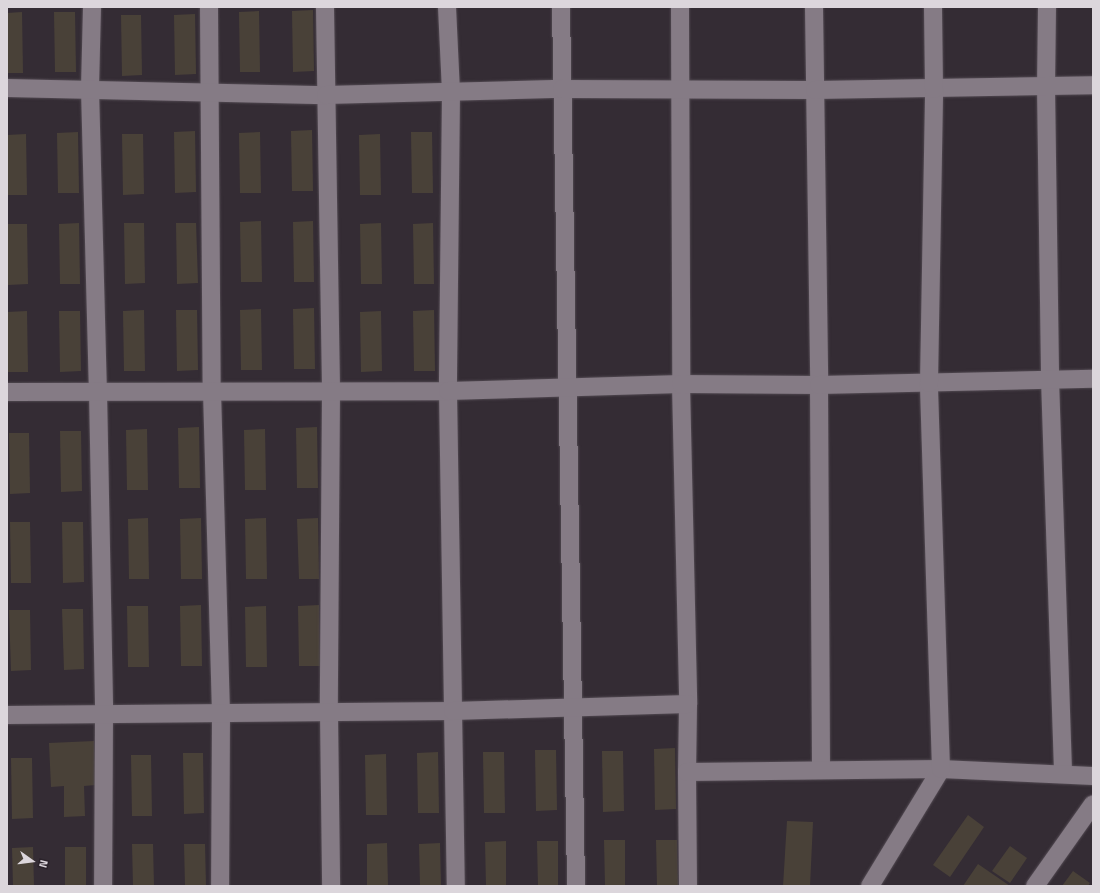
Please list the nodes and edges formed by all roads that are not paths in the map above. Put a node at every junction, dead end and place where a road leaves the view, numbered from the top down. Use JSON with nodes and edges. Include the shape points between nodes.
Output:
{"nodes":[{"id":1,"x":92,"y":7,"type":"edge"},
{"id":2,"x":209,"y":7,"type":"edge"},
{"id":3,"x":325,"y":7,"type":"edge"},
{"id":4,"x":447,"y":7,"type":"edge"},
{"id":5,"x":561,"y":7,"type":"edge"},
{"id":6,"x":680,"y":7,"type":"edge"},
{"id":7,"x":814,"y":7,"type":"edge"},
{"id":8,"x":933,"y":7,"type":"edge"},
{"id":9,"x":1047,"y":7,"type":"edge"},
{"id":10,"x":1046,"y":86,"type":"junction"},
{"id":11,"x":1093,"y":86,"type":"edge"},
{"id":12,"x":7,"y":88,"type":"edge"},
{"id":13,"x":90,"y":89,"type":"junction"},
{"id":14,"x":562,"y":89,"type":"junction"},
{"id":15,"x":680,"y":89,"type":"junction"},
{"id":16,"x":934,"y":89,"type":"junction"},
{"id":17,"x":815,"y":90,"type":"junction"},
{"id":18,"x":211,"y":91,"type":"junction"},
{"id":19,"x":451,"y":92,"type":"junction"},
{"id":20,"x":326,"y":95,"type":"junction"},
{"id":21,"x":1050,"y":379,"type":"junction"},
{"id":22,"x":1093,"y":379,"type":"edge"},
{"id":23,"x":930,"y":383,"type":"junction"},
{"id":24,"x":681,"y":384,"type":"junction"},
{"id":25,"x":819,"y":385,"type":"junction"},
{"id":26,"x":567,"y":387,"type":"junction"},
{"id":27,"x":331,"y":390,"type":"junction"},
{"id":28,"x":98,"y":391,"type":"junction"},
{"id":29,"x":212,"y":391,"type":"junction"},
{"id":30,"x":448,"y":391,"type":"junction"},
{"id":31,"x":7,"y":392,"type":"edge"},
{"id":32,"x":688,"y":704,"type":"junction"},
{"id":33,"x":574,"y":706,"type":"junction"},
{"id":34,"x":452,"y":711,"type":"junction"},
{"id":35,"x":221,"y":713,"type":"junction"},
{"id":36,"x":330,"y":713,"type":"junction"},
{"id":37,"x":7,"y":715,"type":"edge"},
{"id":38,"x":104,"y":715,"type":"junction"},
{"id":39,"x":941,"y":769,"type":"junction"},
{"id":40,"x":821,"y":770,"type":"junction"},
{"id":41,"x":687,"y":772,"type":"junction"},
{"id":42,"x":1063,"y":773,"type":"junction"},
{"id":43,"x":1093,"y":776,"type":"edge"},
{"id":44,"x":1093,"y":804,"type":"edge"},
{"id":45,"x":103,"y":886,"type":"edge"},
{"id":46,"x":220,"y":886,"type":"edge"},
{"id":47,"x":331,"y":886,"type":"edge"},
{"id":48,"x":456,"y":886,"type":"edge"},
{"id":49,"x":576,"y":886,"type":"edge"},
{"id":50,"x":688,"y":886,"type":"edge"},
{"id":51,"x":870,"y":886,"type":"edge"},
{"id":52,"x":1035,"y":886,"type":"edge"}],
"edges":[{"from":1,"to":13,"type":"street"},
{"from":2,"to":18,"type":"street"},
{"from":3,"to":20,"type":"street"},
{"from":4,"to":19,"type":"street"},
{"from":5,"to":14,"type":"street"},
{"from":6,"to":15,"type":"street"},
{"from":7,"to":17,"type":"street"},
{"from":8,"to":16,"type":"street"},
{"from":9,"to":10,"type":"street"},
{"from":10,"to":11,"type":"street"},
{"from":10,"to":16,"type":"street"},
{"from":10,"to":21,"type":"street"},
{"from":12,"to":13,"type":"street"},
{"from":13,"to":18,"type":"street"},
{"from":13,"to":28,"type":"street"},
{"from":14,"to":15,"type":"street"},
{"from":14,"to":19,"type":"street"},
{"from":14,"to":26,"type":"street"},
{"from":15,"to":17,"type":"street"},
{"from":15,"to":24,"type":"street"},
{"from":16,"to":17,"type":"street"},
{"from":16,"to":23,"type":"street"},
{"from":17,"to":25,"type":"street"},
{"from":18,"to":20,"type":"street"},
{"from":18,"to":29,"type":"street"},
{"from":19,"to":20,"type":"street"},
{"from":19,"to":30,"type":"street"},
{"from":20,"to":27,"type":"street"},
{"from":21,"to":22,"type":"street"},
{"from":21,"to":23,"type":"street"},
{"from":21,"to":42,"type":"street"},
{"from":23,"to":25,"type":"street"},
{"from":23,"to":39,"type":"street"},
{"from":24,"to":25,"type":"street"},
{"from":24,"to":26,"type":"street"},
{"from":24,"to":32,"type":"street"},
{"from":25,"to":40,"type":"street"},
{"from":26,"to":30,"type":"street"},
{"from":26,"to":33,"type":"street"},
{"from":27,"to":29,"type":"street"},
{"from":27,"to":30,"type":"street"},
{"from":27,"to":36,"type":"street"},
{"from":28,"to":29,"type":"street"},
{"from":28,"to":31,"type":"street"},
{"from":28,"to":38,"type":"street"},
{"from":29,"to":35,"type":"street"},
{"from":30,"to":34,"type":"street"},
{"from":32,"to":33,"type":"street"},
{"from":32,"to":41,"type":"street"},
{"from":33,"to":34,"type":"street"},
{"from":33,"to":49,"type":"street"},
{"from":34,"to":36,"type":"street"},
{"from":34,"to":48,"type":"street"},
{"from":35,"to":36,"type":"street"},
{"from":35,"to":38,"type":"street"},
{"from":35,"to":46,"type":"street"},
{"from":36,"to":47,"type":"street"},
{"from":37,"to":38,"type":"street"},
{"from":38,"to":45,"type":"street"},
{"from":39,"to":40,"type":"street"},
{"from":39,"to":42,"type":"street"},
{"from":39,"to":51,"type":"street"},
{"from":40,"to":41,"type":"street"},
{"from":41,"to":50,"type":"street"},
{"from":42,"to":43,"type":"street"},
{"from":44,"to":52,"type":"street"}]}
